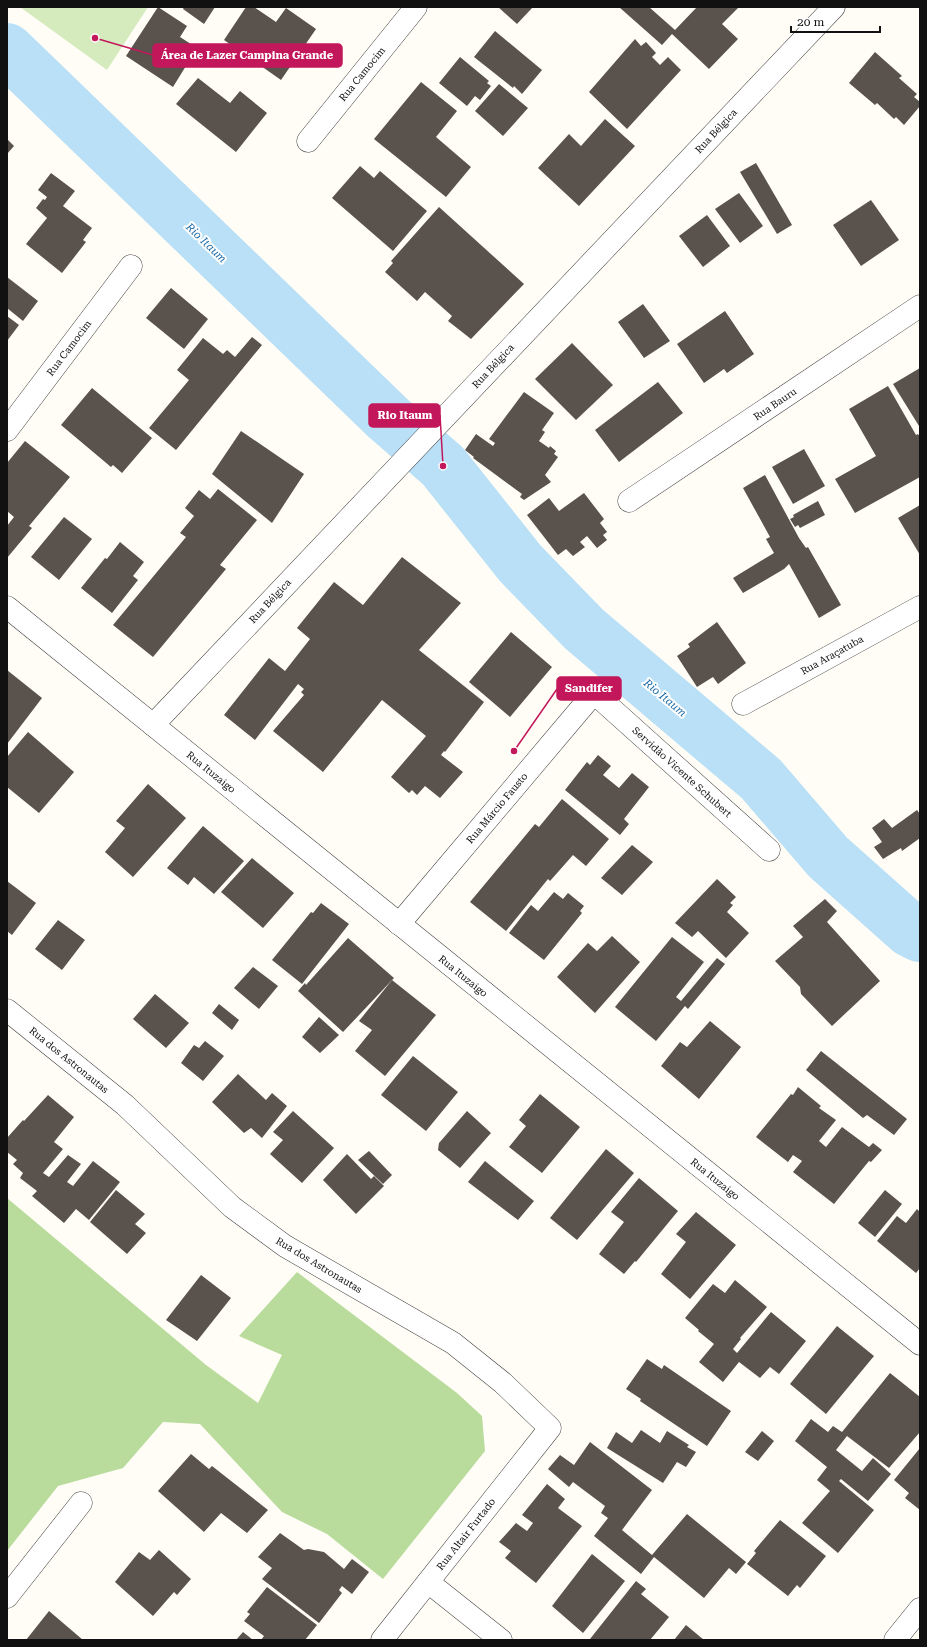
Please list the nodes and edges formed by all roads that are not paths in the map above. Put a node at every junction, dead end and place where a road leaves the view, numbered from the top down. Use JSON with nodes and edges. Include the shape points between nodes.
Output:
{"nodes":[{"id":1,"x":416,"y":7,"type":"edge"},
{"id":2,"x":834,"y":7,"type":"edge"},
{"id":3,"x":308,"y":141,"type":"dead end"},
{"id":4,"x":131,"y":266,"type":"dead end"},
{"id":5,"x":920,"y":306,"type":"edge"},
{"id":6,"x":7,"y":430,"type":"edge"},
{"id":7,"x":629,"y":502,"type":"dead end"},
{"id":8,"x":7,"y":606,"type":"edge"},
{"id":9,"x":920,"y":607,"type":"edge"},
{"id":10,"x":594,"y":693,"type":"joint"},
{"id":11,"x":743,"y":704,"type":"dead end"},
{"id":12,"x":153,"y":725,"type":"junction"},
{"id":13,"x":769,"y":850,"type":"dead end"},
{"id":14,"x":399,"y":924,"type":"junction"},
{"id":15,"x":7,"y":1010,"type":"edge"},
{"id":16,"x":920,"y":1344,"type":"edge"},
{"id":17,"x":550,"y":1428,"type":"joint"},
{"id":18,"x":81,"y":1503,"type":"dead end"},
{"id":19,"x":428,"y":1582,"type":"junction"},
{"id":20,"x":7,"y":1597,"type":"edge"},
{"id":21,"x":920,"y":1609,"type":"edge"},
{"id":22,"x":382,"y":1640,"type":"edge"},
{"id":23,"x":501,"y":1640,"type":"edge"},
{"id":24,"x":896,"y":1640,"type":"edge"}],
"edges":[{"from":1,"to":3,"type":"street","name":"Rua Camocim"},
{"from":2,"to":12,"type":"street","name":"Rua Bélgica"},
{"from":4,"to":6,"type":"street","name":"Rua Camocim"},
{"from":5,"to":7,"type":"street","name":"Rua Bauru"},
{"from":8,"to":12,"type":"street","name":"Rua Ituzaigo"},
{"from":9,"to":11,"type":"street","name":"Rua Araçatuba"},
{"from":10,"to":13,"type":"street","name":"Servidão Vicente Schubert"},
{"from":10,"to":14,"type":"street","name":"Rua Márcio Fausto"},
{"from":12,"to":14,"type":"street","name":"Rua Ituzaigo"},
{"from":14,"to":16,"type":"street","name":"Rua Ituzaigo"},
{"from":15,"to":17,"type":"street","name":"Rua dos Astronautas","via":[[125,1105],[232,1207],[285,1246],[453,1343],[503,1383]]},
{"from":17,"to":19,"type":"street","name":"Rua Altair Furtado"},
{"from":18,"to":20,"type":"street"},
{"from":19,"to":22,"type":"street","name":"Rua Altair Furtado"},
{"from":19,"to":23,"type":"street"},
{"from":21,"to":24,"type":"street"}]}
